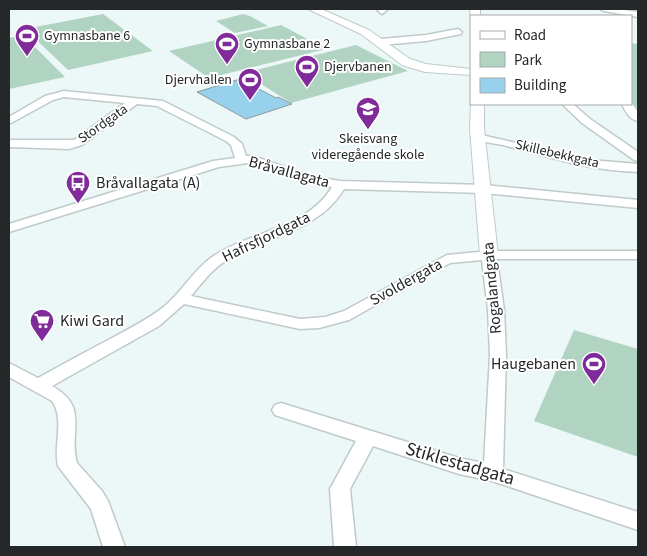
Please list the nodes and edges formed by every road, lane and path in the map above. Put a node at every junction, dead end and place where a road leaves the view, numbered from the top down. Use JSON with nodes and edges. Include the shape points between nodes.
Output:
{"nodes":[{"id":1,"x":313,"y":9,"type":"edge"},
{"id":2,"x":604,"y":9,"type":"edge"},
{"id":3,"x":637,"y":14,"type":"edge"},
{"id":4,"x":458,"y":32,"type":"dead end"},
{"id":5,"x":380,"y":42,"type":"junction"},
{"id":6,"x":470,"y":74,"type":"edge"},
{"id":7,"x":134,"y":101,"type":"junction"},
{"id":8,"x":477,"y":105,"type":"edge"},
{"id":9,"x":568,"y":105,"type":"edge"},
{"id":10,"x":628,"y":105,"type":"edge"},
{"id":11,"x":638,"y":118,"type":"edge"},
{"id":12,"x":9,"y":121,"type":"edge"},
{"id":13,"x":477,"y":136,"type":"junction"},
{"id":14,"x":10,"y":142,"type":"edge"},
{"id":15,"x":638,"y":157,"type":"edge"},
{"id":16,"x":241,"y":160,"type":"junction"},
{"id":17,"x":638,"y":168,"type":"edge"},
{"id":18,"x":340,"y":185,"type":"junction"},
{"id":19,"x":484,"y":189,"type":"junction"},
{"id":20,"x":638,"y":204,"type":"edge"},
{"id":21,"x":9,"y":228,"type":"edge"},
{"id":22,"x":489,"y":255,"type":"junction"},
{"id":23,"x":638,"y":255,"type":"edge"},
{"id":24,"x":181,"y":299,"type":"junction"},
{"id":25,"x":9,"y":369,"type":"edge"},
{"id":26,"x":39,"y":385,"type":"junction"},
{"id":27,"x":281,"y":410,"type":"dead end"},
{"id":28,"x":368,"y":437,"type":"junction"},
{"id":29,"x":493,"y":473,"type":"junction"},
{"id":30,"x":638,"y":521,"type":"edge"},
{"id":31,"x":114,"y":547,"type":"edge"},
{"id":32,"x":346,"y":547,"type":"edge"}],
"edges":[{"from":1,"to":5,"type":"street","via":[[356,27]]},
{"from":2,"to":3,"type":"street"},
{"from":4,"to":5,"type":"street"},
{"from":5,"to":6,"type":"street","via":[[400,59],[415,66]]},
{"from":7,"to":12,"type":"street","name":"Stordgata","via":[[56,94]]},
{"from":7,"to":14,"type":"street","name":"Stordgata","via":[[78,143]]},
{"from":7,"to":16,"type":"street","name":"Stordgata","via":[[159,103],[230,139],[236,144]]},
{"from":8,"to":13,"type":"street","name":"Rogalandgata"},
{"from":9,"to":15,"type":"street","name":"Skillebekkgata"},
{"from":10,"to":11,"type":"street"},
{"from":13,"to":17,"type":"street","name":"Skillebekkgata","via":[[593,164]]},
{"from":13,"to":19,"type":"street","name":"Rogalandgata"},
{"from":16,"to":18,"type":"street","name":"Bråvallagata","via":[[260,162],[308,179]]},
{"from":16,"to":21,"type":"street","name":"Bråvallagata","via":[[217,164]]},
{"from":18,"to":19,"type":"street","name":"Bråvallagata"},
{"from":18,"to":24,"type":"street","name":"Hafrsfjordgata","via":[[336,196],[315,213],[212,263]]},
{"from":19,"to":20,"type":"street","name":"Bråvallagata"},
{"from":19,"to":22,"type":"street","name":"Rogalandgata"},
{"from":22,"to":23,"type":"street","name":"Svoldergata"},
{"from":22,"to":24,"type":"street","name":"Svoldergata","via":[[447,259],[350,314],[313,324]]},
{"from":22,"to":29,"type":"street","name":"Rogalandgata","via":[[498,355]]},
{"from":24,"to":26,"type":"street","name":"Hafrsfjordgata","via":[[153,322]]},
{"from":25,"to":26,"type":"street"},
{"from":26,"to":31,"type":"street","via":[[58,397],[65,406],[68,466],[96,498]]},
{"from":27,"to":28,"type":"street","name":"Stiklestadgata"},
{"from":28,"to":29,"type":"street","name":"Stiklestadgata","via":[[459,466]]},
{"from":28,"to":32,"type":"street","via":[[340,489]]},
{"from":29,"to":30,"type":"street","name":"Stiklestadgata"}]}
